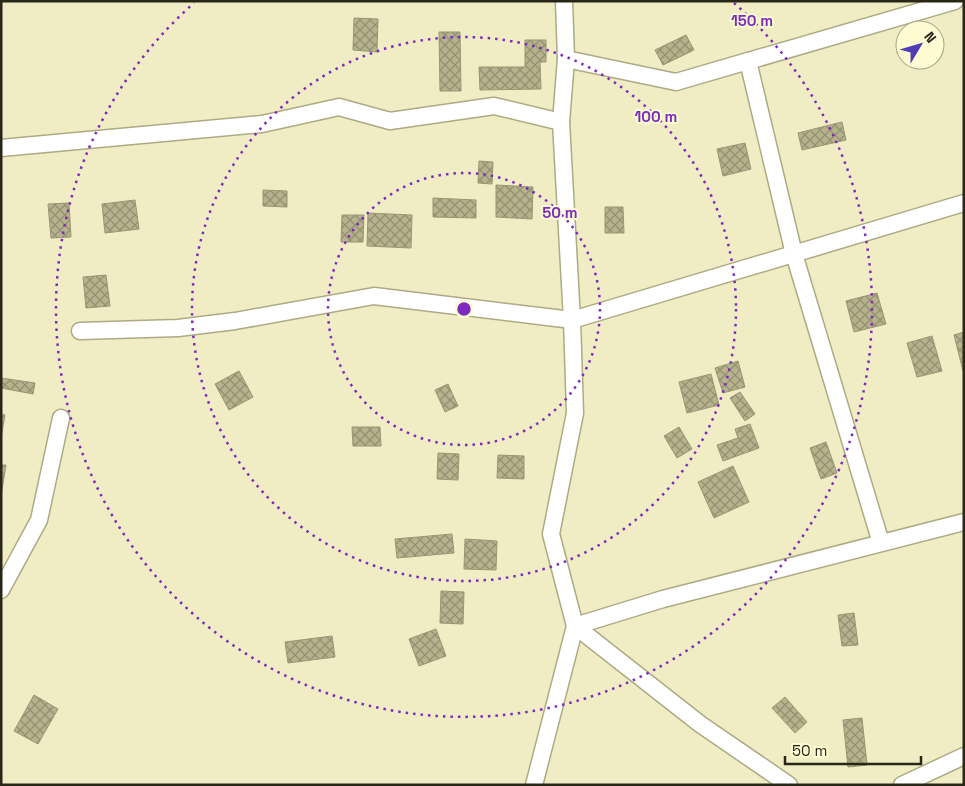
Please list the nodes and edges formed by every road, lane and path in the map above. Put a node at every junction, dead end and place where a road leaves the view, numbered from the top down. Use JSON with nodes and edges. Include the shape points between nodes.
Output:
{"nodes":[{"id":1,"x":564,"y":1,"type":"edge"},
{"id":2,"x":955,"y":1,"type":"edge"},
{"id":3,"x":566,"y":59,"type":"junction"},
{"id":4,"x":748,"y":61,"type":"junction"},
{"id":5,"x":561,"y":122,"type":"junction"},
{"id":6,"x":9,"y":148,"type":"edge"},
{"id":7,"x":964,"y":203,"type":"edge"},
{"id":8,"x":794,"y":254,"type":"junction"},
{"id":9,"x":572,"y":320,"type":"junction"},
{"id":10,"x":80,"y":331,"type":"dead end"},
{"id":11,"x":61,"y":418,"type":"dead end"},
{"id":12,"x":964,"y":522,"type":"edge"},
{"id":13,"x":881,"y":543,"type":"junction"},
{"id":14,"x":1,"y":590,"type":"edge"},
{"id":15,"x":575,"y":626,"type":"junction"},
{"id":16,"x":964,"y":756,"type":"edge"},
{"id":17,"x":534,"y":785,"type":"edge"},
{"id":18,"x":789,"y":785,"type":"edge"},
{"id":19,"x":902,"y":785,"type":"edge"}],
"edges":[{"from":1,"to":3,"type":"street"},
{"from":2,"to":4,"type":"street"},
{"from":3,"to":4,"type":"street","via":[[676,82]]},
{"from":3,"to":5,"type":"street"},
{"from":4,"to":8,"type":"street"},
{"from":5,"to":6,"type":"street","via":[[494,106],[390,121],[339,107],[262,124]]},
{"from":5,"to":9,"type":"street"},
{"from":7,"to":8,"type":"street"},
{"from":8,"to":9,"type":"street"},
{"from":8,"to":13,"type":"street"},
{"from":9,"to":10,"type":"street","via":[[374,296],[188,327]]},
{"from":9,"to":15,"type":"street","via":[[575,413],[551,534]]},
{"from":11,"to":14,"type":"street","via":[[40,520]]},
{"from":12,"to":13,"type":"street"},
{"from":13,"to":15,"type":"street","via":[[663,599]]},
{"from":15,"to":17,"type":"street"},
{"from":15,"to":18,"type":"street","via":[[700,724]]},
{"from":16,"to":19,"type":"street"}]}
